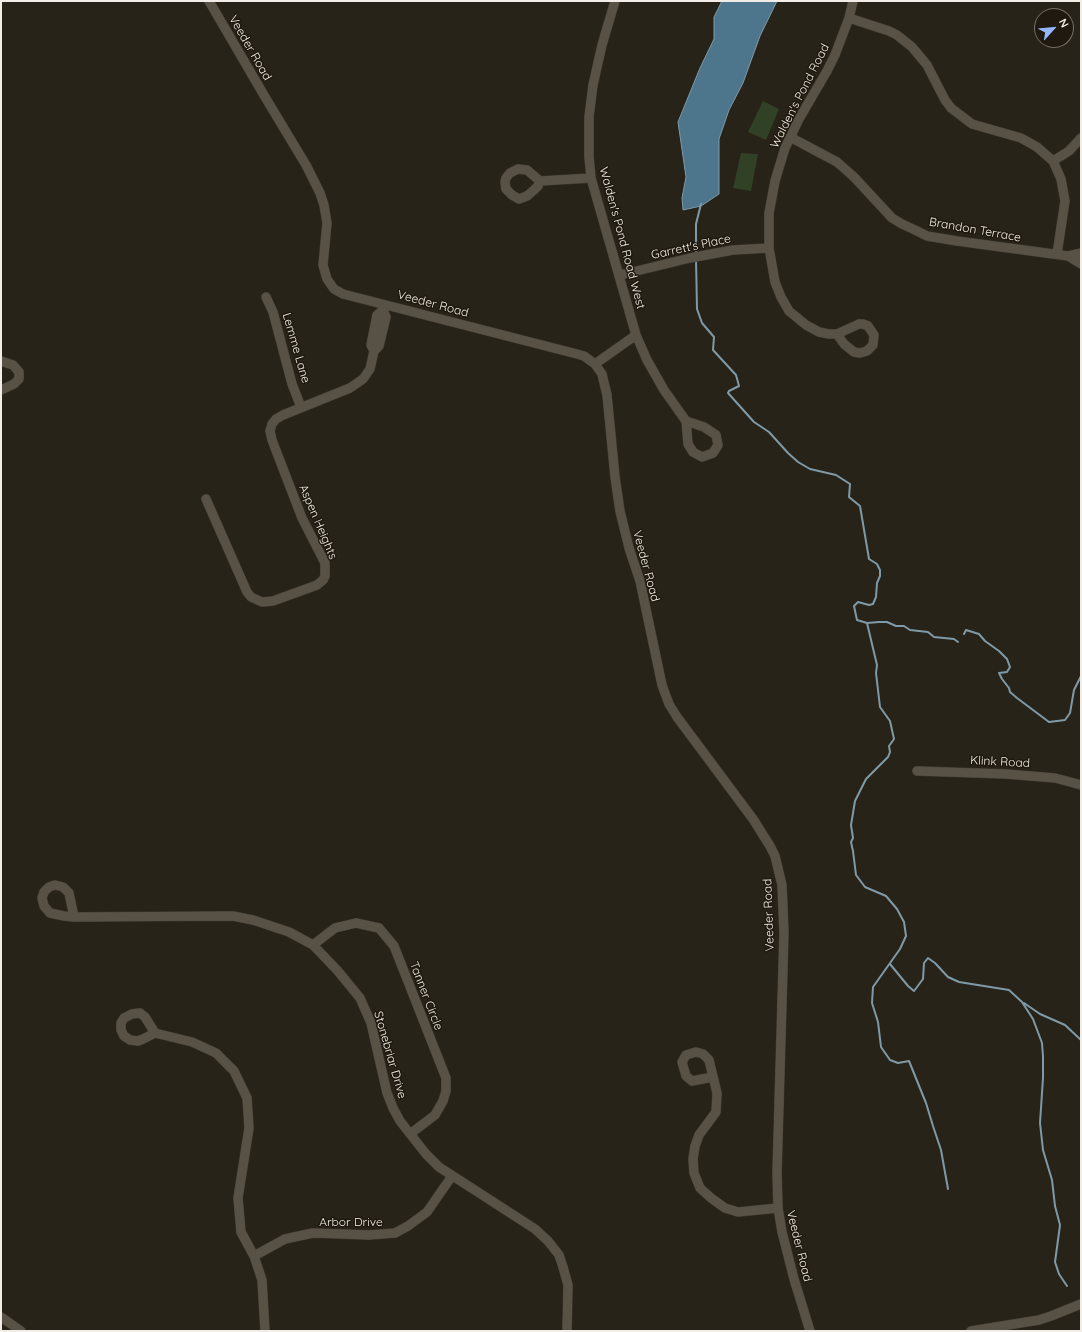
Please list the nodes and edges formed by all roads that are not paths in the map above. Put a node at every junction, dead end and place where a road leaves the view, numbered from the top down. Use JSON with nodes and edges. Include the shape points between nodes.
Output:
{"nodes":[{"id":1,"x":209,"y":1,"type":"edge"},
{"id":2,"x":615,"y":1,"type":"edge"},
{"id":3,"x":853,"y":1,"type":"edge"},
{"id":4,"x":849,"y":18,"type":"junction"},
{"id":5,"x":790,"y":137,"type":"junction"},
{"id":6,"x":1081,"y":138,"type":"edge"},
{"id":7,"x":1053,"y":161,"type":"junction"},
{"id":8,"x":591,"y":178,"type":"junction"},
{"id":9,"x":540,"y":181,"type":"dead end"},
{"id":10,"x":769,"y":248,"type":"junction"},
{"id":11,"x":1081,"y":253,"type":"edge"},
{"id":12,"x":1057,"y":254,"type":"junction"},
{"id":13,"x":1068,"y":256,"type":"junction"},
{"id":14,"x":1081,"y":264,"type":"edge"},
{"id":15,"x":620,"y":276,"type":"junction"},
{"id":16,"x":266,"y":297,"type":"dead end"},
{"id":17,"x":383,"y":307,"type":"junction"},
{"id":18,"x":837,"y":334,"type":"dead end"},
{"id":19,"x":636,"y":335,"type":"junction"},
{"id":20,"x":1,"y":361,"type":"edge"},
{"id":21,"x":596,"y":364,"type":"junction"},
{"id":22,"x":1,"y":390,"type":"edge"},
{"id":23,"x":302,"y":407,"type":"junction"},
{"id":24,"x":686,"y":421,"type":"dead end"},
{"id":25,"x":206,"y":499,"type":"dead end"},
{"id":26,"x":917,"y":771,"type":"dead end"},
{"id":27,"x":1081,"y":785,"type":"edge"},
{"id":28,"x":74,"y":917,"type":"dead end"},
{"id":29,"x":313,"y":945,"type":"junction"},
{"id":30,"x":155,"y":1032,"type":"dead end"},
{"id":31,"x":713,"y":1077,"type":"dead end"},
{"id":32,"x":410,"y":1134,"type":"junction"},
{"id":33,"x":452,"y":1176,"type":"junction"},
{"id":34,"x":778,"y":1208,"type":"junction"},
{"id":35,"x":254,"y":1256,"type":"junction"},
{"id":36,"x":1081,"y":1304,"type":"edge"},
{"id":37,"x":1,"y":1317,"type":"edge"},
{"id":38,"x":21,"y":1331,"type":"edge"},
{"id":39,"x":265,"y":1331,"type":"edge"},
{"id":40,"x":567,"y":1331,"type":"edge"},
{"id":41,"x":810,"y":1331,"type":"edge"},
{"id":42,"x":971,"y":1331,"type":"edge"}],
"edges":[{"from":1,"to":17,"type":"street","name":"Veeder Road","via":[[320,193],[327,223],[323,266],[327,279],[334,289],[343,294]]},
{"from":2,"to":8,"type":"street","name":"Walden's Pond Road West","via":[[593,85],[589,157]]},
{"from":3,"to":4,"type":"street","name":"Walden's Pond Road"},
{"from":4,"to":5,"type":"street","name":"Walden's Pond Road","via":[[827,71]]},
{"from":4,"to":7,"type":"street","via":[[902,38],[926,65],[950,108],[972,124],[1021,138],[1037,147]]},
{"from":5,"to":10,"type":"street","name":"Walden's Pond Road","via":[[771,196]]},
{"from":5,"to":12,"type":"street","name":"Brandon Terrace","via":[[837,162],[892,218],[927,236]]},
{"from":6,"to":7,"type":"street","via":[[1069,151]]},
{"from":7,"to":12,"type":"street","via":[[1061,178],[1065,201]]},
{"from":8,"to":9,"type":"street"},
{"from":8,"to":15,"type":"street","name":"Walden's Pond Road West"},
{"from":10,"to":15,"type":"street","name":"Garrett's Place","via":[[733,250],[690,258]]},
{"from":10,"to":18,"type":"street","name":"Walden's Pond Road","via":[[775,282],[789,311],[806,325],[820,332]]},
{"from":11,"to":13,"type":"street","name":"Brandon Terrace"},
{"from":12,"to":13,"type":"street","name":"Brandon Terrace"},
{"from":13,"to":14,"type":"street","name":"Brandon Terrace"},
{"from":15,"to":19,"type":"street","name":"Walden's Pond Road West"},
{"from":16,"to":23,"type":"street","name":"Lemme Lane","via":[[273,312],[292,384]]},
{"from":17,"to":21,"type":"street","name":"Veeder Road","via":[[577,354]]},
{"from":17,"to":23,"type":"street","name":"Aspen Heights","via":[[386,318],[379,346],[363,379],[350,388]]},
{"from":19,"to":21,"type":"street"},
{"from":19,"to":24,"type":"street","name":"Walden's Pond Road West","via":[[664,390]]},
{"from":20,"to":22,"type":"street","via":[[14,366],[19,372],[19,379]]},
{"from":21,"to":34,"type":"street","name":"Veeder Road","via":[[602,374],[607,395],[615,477],[625,534],[640,581],[662,685],[677,717],[770,846],[782,885],[784,933]]},
{"from":23,"to":25,"type":"street","name":"Aspen Heights","via":[[276,419],[270,430],[302,518],[325,563],[323,580],[317,585],[273,601],[262,602],[251,597]]},
{"from":26,"to":27,"type":"street","name":"Klink Road","via":[[1020,775],[1055,778]]},
{"from":28,"to":29,"type":"street","name":"Stonebriar Drive","via":[[233,916],[289,932]]},
{"from":29,"to":32,"type":"street","name":"Stonebriar Drive","via":[[360,998],[371,1023],[393,1108]]},
{"from":29,"to":32,"type":"street","name":"Tanner Circle","via":[[335,928],[356,923],[379,928],[394,946],[446,1078],[443,1101],[435,1114]]},
{"from":30,"to":35,"type":"street","via":[[192,1042],[216,1053],[234,1071],[247,1098],[249,1128],[238,1198],[241,1232]]},
{"from":31,"to":34,"type":"street","via":[[717,1093],[716,1112],[699,1135],[693,1159],[694,1173],[700,1188],[725,1208],[738,1212]]},
{"from":32,"to":33,"type":"street","name":"Stonebriar Drive","via":[[439,1167]]},
{"from":33,"to":35,"type":"street","name":"Arbor Drive","via":[[427,1212],[395,1234],[314,1233],[285,1239]]},
{"from":33,"to":40,"type":"street","name":"Stonebriar Drive","via":[[535,1229],[559,1255],[568,1285]]},
{"from":34,"to":41,"type":"street","name":"Veeder Road","via":[[792,1272]]},
{"from":35,"to":39,"type":"street","via":[[262,1280]]},
{"from":36,"to":42,"type":"street","via":[[1038,1320]]},
{"from":37,"to":38,"type":"street"}]}
